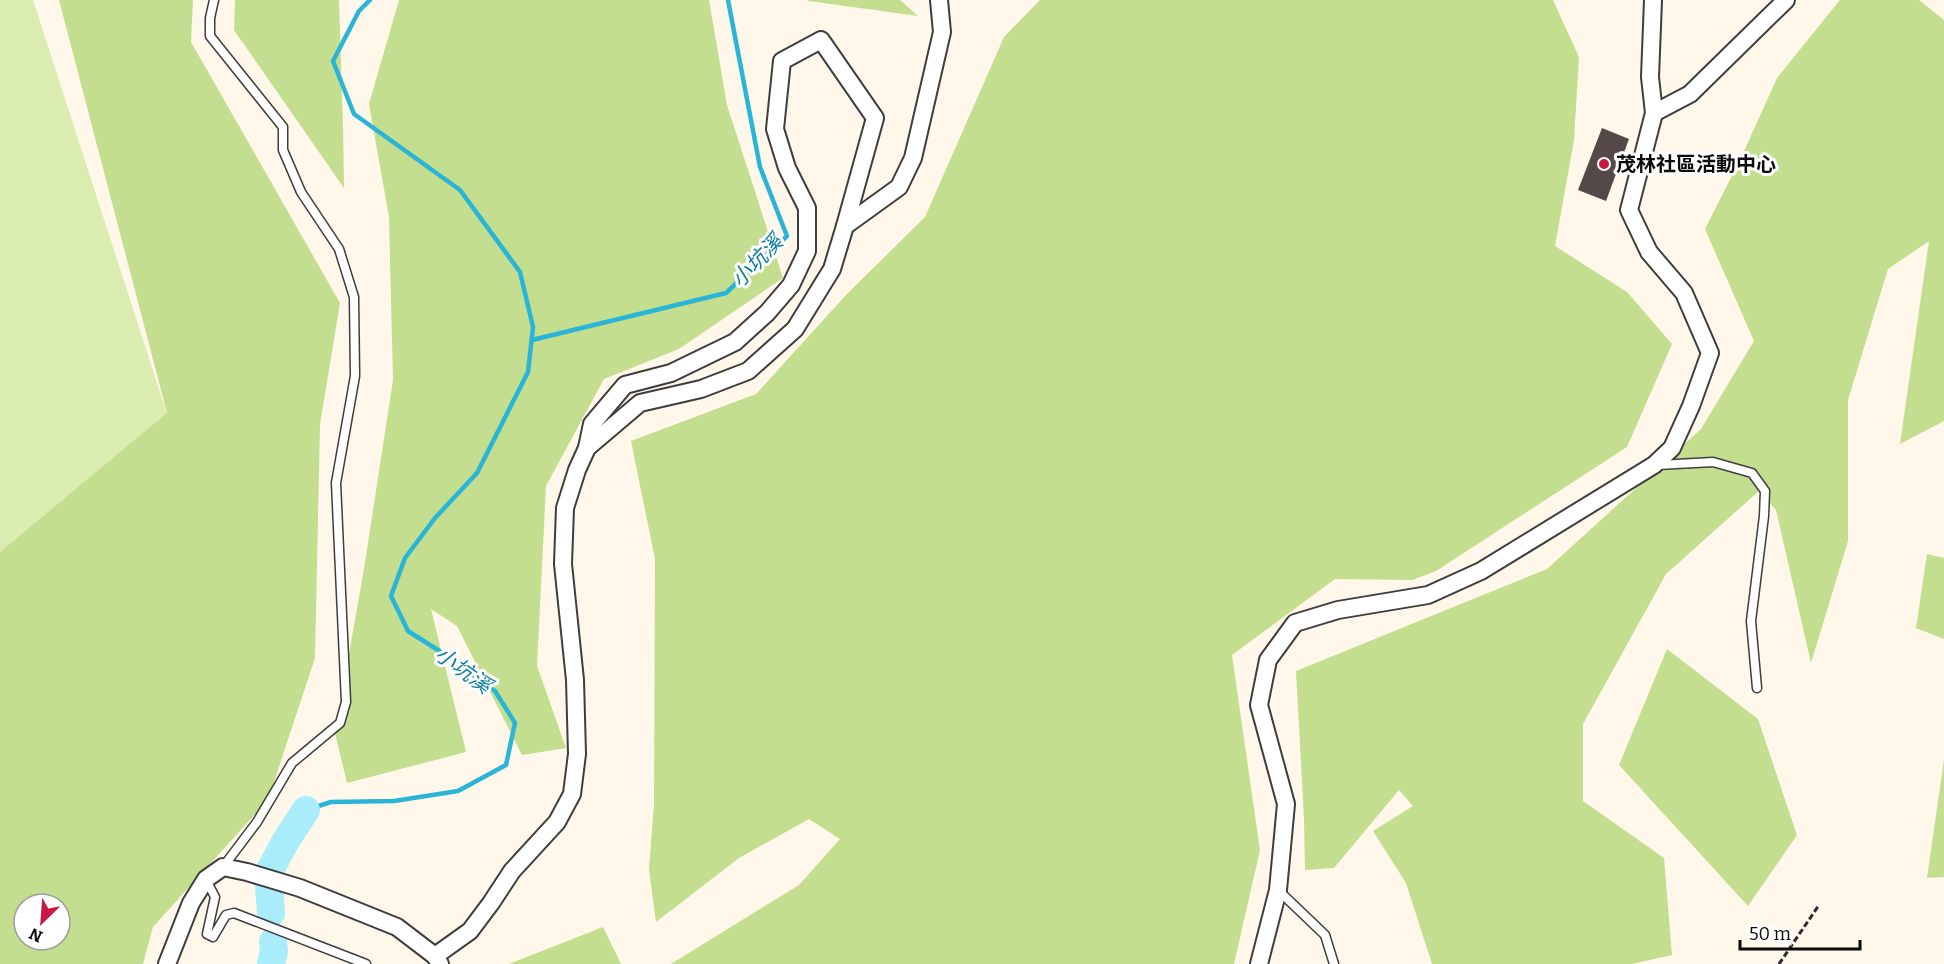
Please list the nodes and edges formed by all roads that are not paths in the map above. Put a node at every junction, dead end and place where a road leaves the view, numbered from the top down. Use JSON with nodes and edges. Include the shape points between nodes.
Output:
{"nodes":[{"id":1,"x":214,"y":0,"type":"edge"},
{"id":2,"x":939,"y":0,"type":"edge"},
{"id":3,"x":1653,"y":0,"type":"edge"},
{"id":4,"x":1786,"y":0,"type":"edge"},
{"id":5,"x":1654,"y":113,"type":"junction"},
{"id":6,"x":845,"y":226,"type":"junction"},
{"id":7,"x":587,"y":448,"type":"junction"},
{"id":8,"x":1654,"y":465,"type":"junction"},
{"id":9,"x":1757,"y":688,"type":"dead end"},
{"id":10,"x":223,"y":867,"type":"junction"},
{"id":11,"x":206,"y":879,"type":"junction"},
{"id":12,"x":1278,"y":890,"type":"junction"},
{"id":13,"x":437,"y":960,"type":"edge"},
{"id":14,"x":167,"y":964,"type":"edge"},
{"id":15,"x":366,"y":964,"type":"edge"},
{"id":16,"x":1259,"y":964,"type":"edge"},
{"id":17,"x":1334,"y":964,"type":"edge"}],
"edges":[{"from":1,"to":10,"type":"lane","via":[[210,36],[283,128],[283,150],[301,192],[339,249],[355,308],[355,376],[336,483],[346,702],[340,723],[292,763],[257,822]]},
{"from":2,"to":6,"type":"street","via":[[942,32],[913,158],[898,187]]},
{"from":3,"to":5,"type":"street","via":[[1650,77]]},
{"from":4,"to":5,"type":"street","via":[[1690,94]]},
{"from":5,"to":8,"type":"street","via":[[1629,210],[1650,252],[1684,293],[1710,354],[1672,448]]},
{"from":6,"to":7,"type":"street","via":[[832,269],[795,329],[748,371],[701,389],[640,403]]},
{"from":6,"to":7,"type":"street","via":[[875,118],[821,40],[782,61],[775,129],[787,168],[807,208],[807,251],[791,285],[735,342],[671,373],[625,385],[592,424]]},
{"from":7,"to":13,"type":"street","via":[[565,508],[563,564],[576,711],[577,754],[572,794],[556,822],[512,871],[470,931]]},
{"from":8,"to":9,"type":"lane","via":[[1713,462],[1752,473],[1765,491],[1751,621]]},
{"from":8,"to":12,"type":"street","via":[[1481,571],[1428,595],[1338,610],[1295,623],[1268,660],[1259,705],[1286,804]]},
{"from":10,"to":11,"type":"street"},
{"from":10,"to":13,"type":"street","via":[[300,888],[397,927]]},
{"from":11,"to":14,"type":"street","via":[[191,903]]},
{"from":11,"to":15,"type":"lane","via":[[215,897],[207,934],[213,937],[226,915],[234,913]]},
{"from":12,"to":16,"type":"street"},
{"from":12,"to":17,"type":"lane","via":[[1325,935]]}]}
